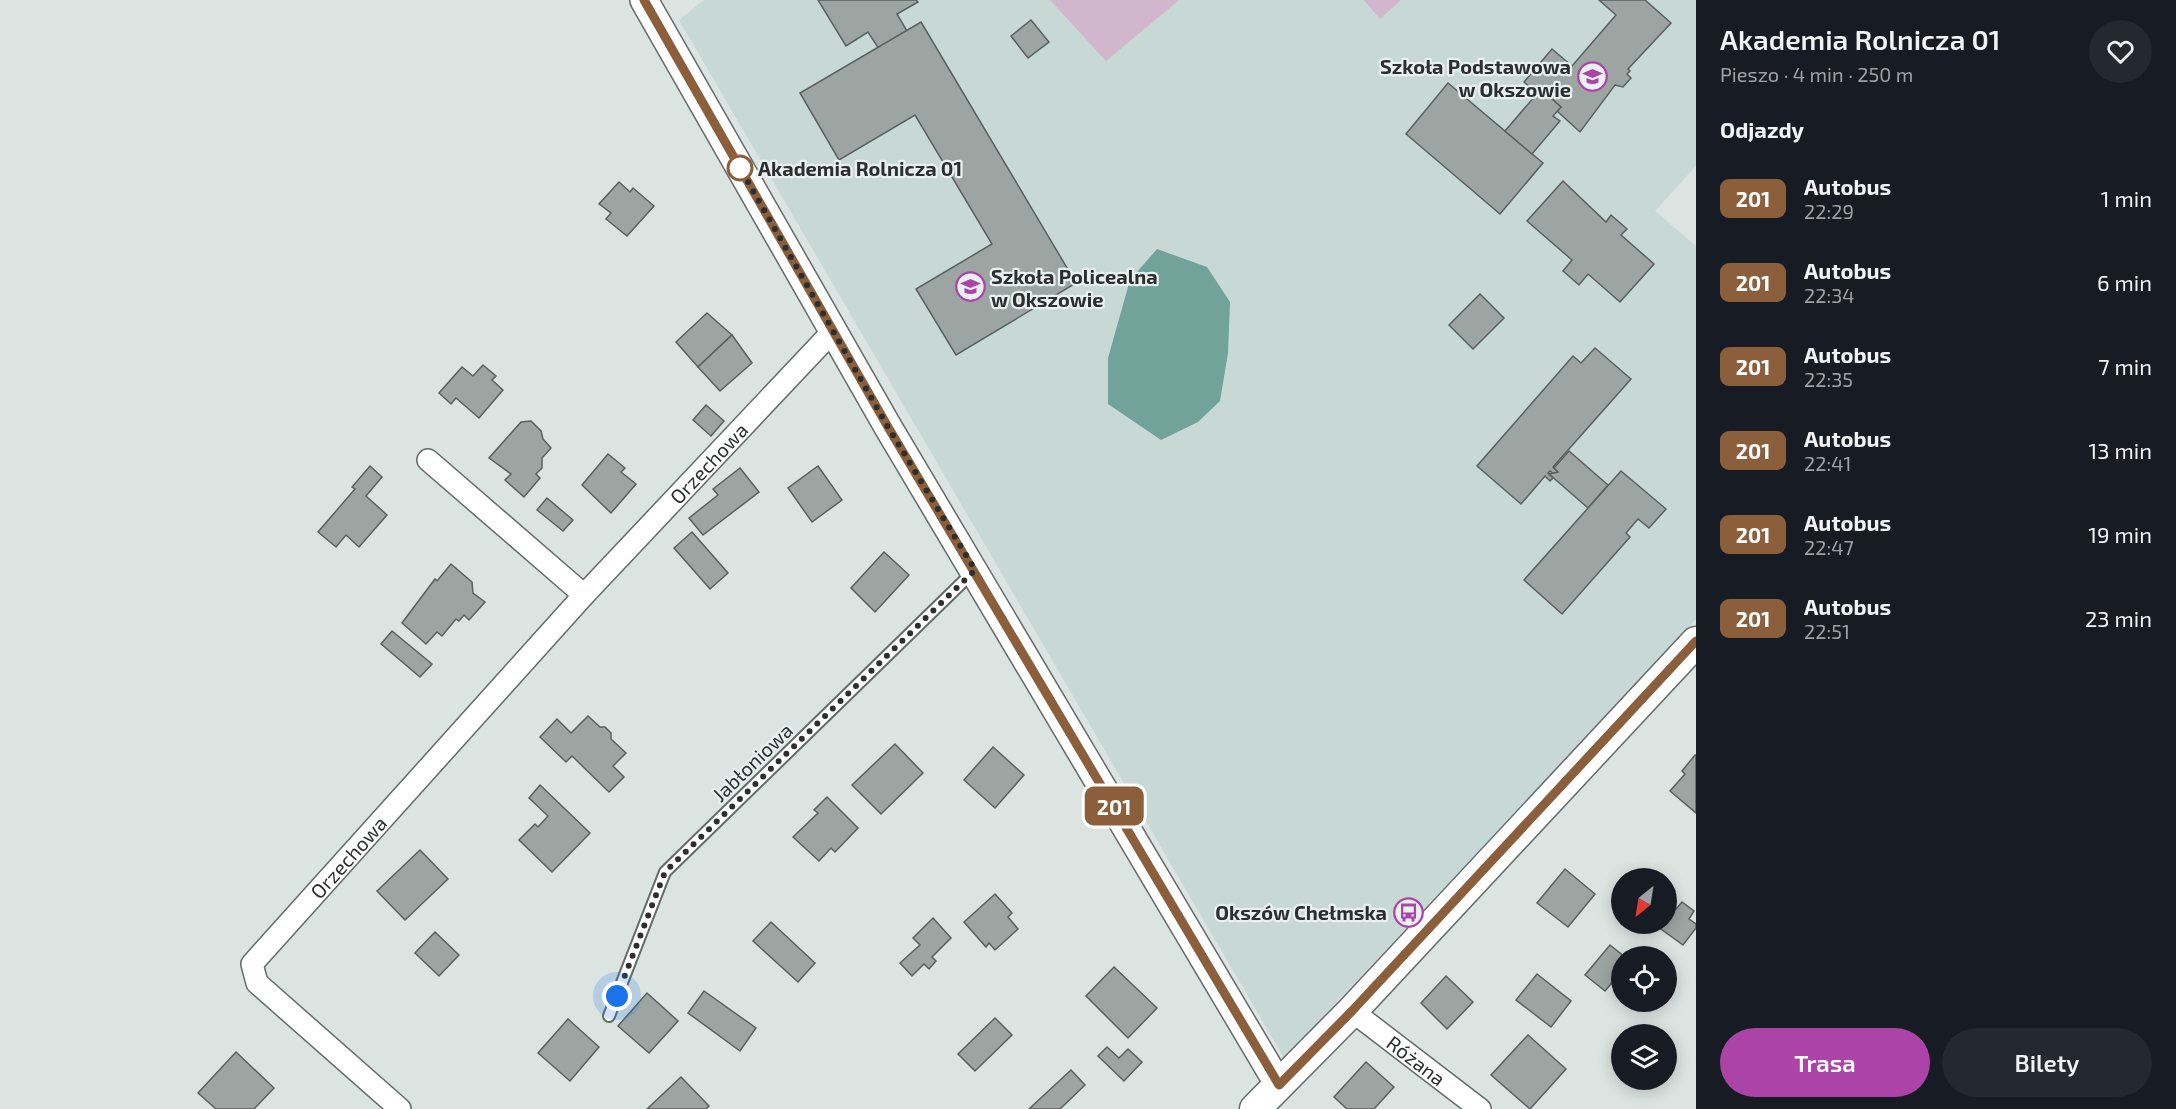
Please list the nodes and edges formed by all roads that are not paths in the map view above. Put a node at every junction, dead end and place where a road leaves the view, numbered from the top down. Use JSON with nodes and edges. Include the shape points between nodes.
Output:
{"nodes":[{"id":1,"x":644,"y":0,"type":"edge"},
{"id":2,"x":833,"y":331,"type":"junction"},
{"id":3,"x":428,"y":460,"type":"dead end"},
{"id":4,"x":975,"y":570,"type":"junction"},
{"id":5,"x":584,"y":595,"type":"junction"},
{"id":6,"x":1696,"y":642,"type":"edge"},
{"id":7,"x":1352,"y":1011,"type":"junction"},
{"id":8,"x":609,"y":1016,"type":"dead end"},
{"id":9,"x":1279,"y":1085,"type":"junction"},
{"id":10,"x":400,"y":1109,"type":"edge"},
{"id":11,"x":1255,"y":1109,"type":"edge"},
{"id":12,"x":1480,"y":1109,"type":"edge"}],
"edges":[{"from":1,"to":2,"type":"street"},
{"from":2,"to":4,"type":"street"},
{"from":2,"to":5,"type":"street","name":"Orzechowa"},
{"from":3,"to":5,"type":"street"},
{"from":4,"to":8,"type":"lane","name":"Jabłoniowa","via":[[665,872]]},
{"from":4,"to":9,"type":"street"},
{"from":5,"to":10,"type":"street","name":"Orzechowa","via":[[252,964],[257,983]]},
{"from":6,"to":7,"type":"main road"},
{"from":7,"to":9,"type":"main road"},
{"from":7,"to":12,"type":"street","name":"Różana"},
{"from":9,"to":11,"type":"main road"}]}
